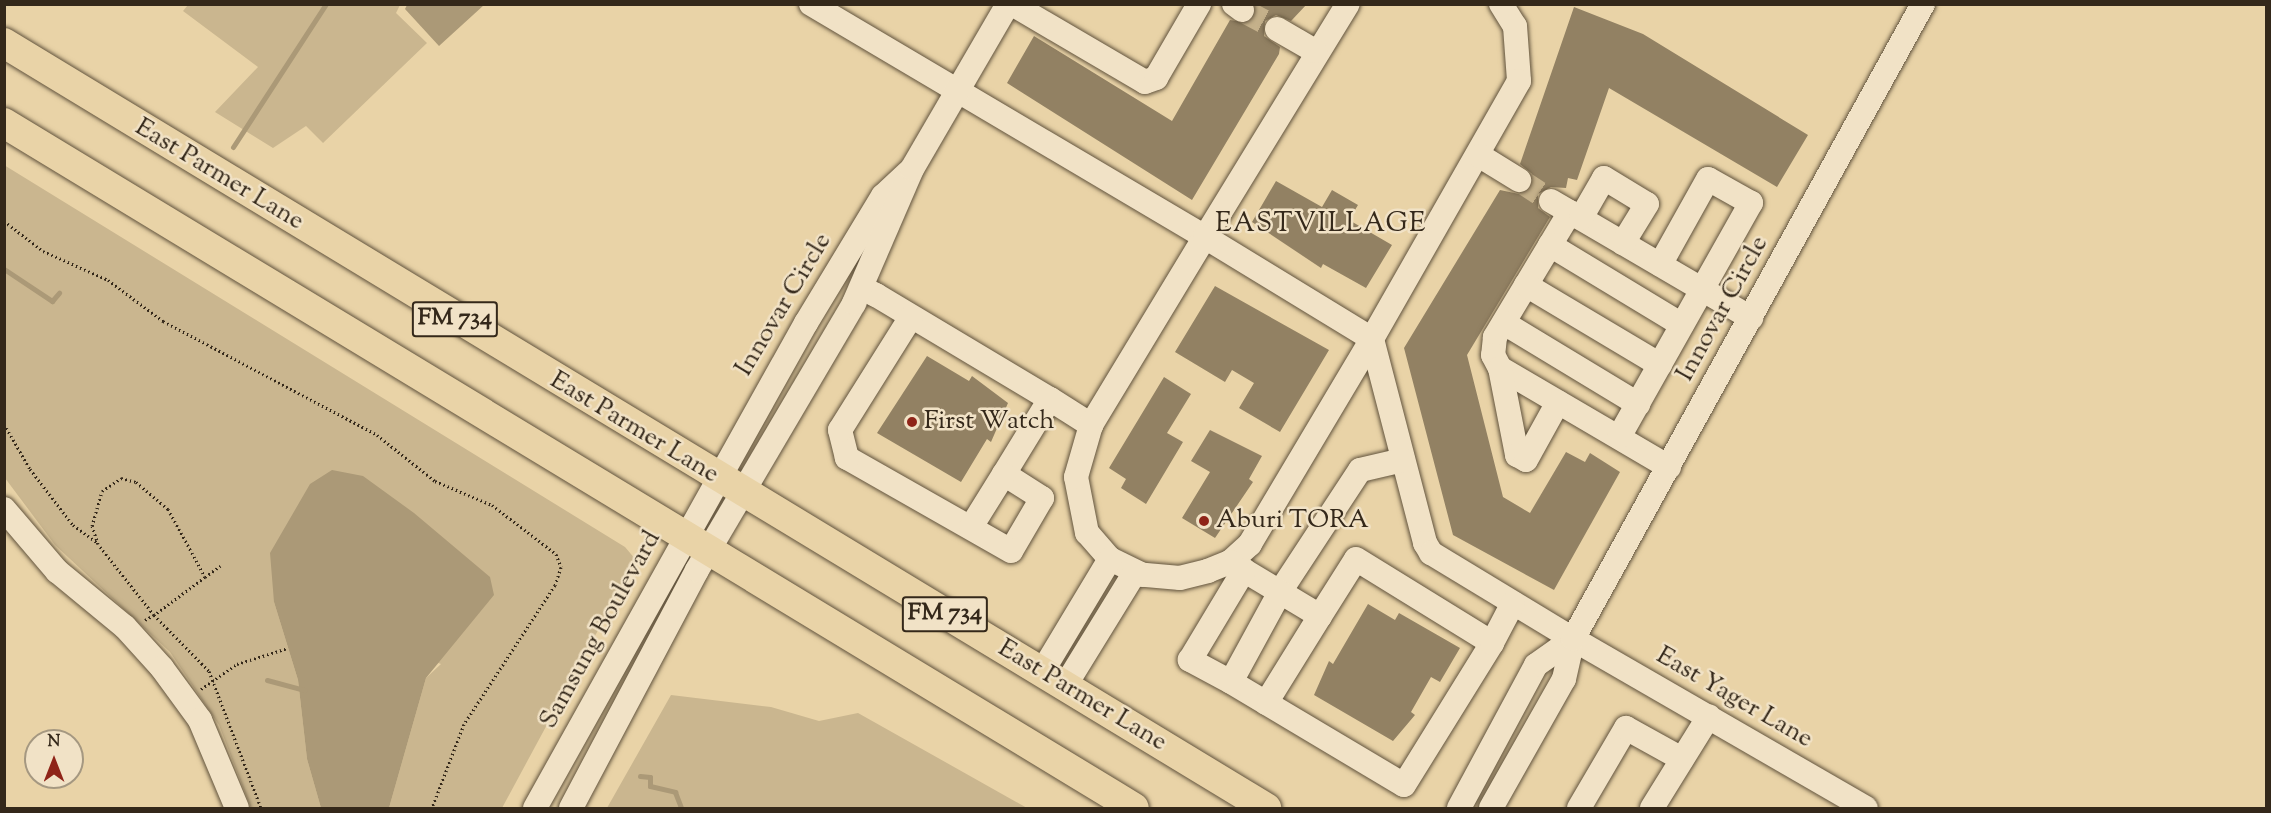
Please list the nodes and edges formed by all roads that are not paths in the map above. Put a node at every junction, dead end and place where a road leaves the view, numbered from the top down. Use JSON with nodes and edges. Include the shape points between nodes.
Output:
{"nodes":[{"id":1,"x":811,"y":4,"type":"edge"},
{"id":2,"x":1010,"y":4,"type":"edge"},
{"id":3,"x":1199,"y":4,"type":"edge"},
{"id":4,"x":1348,"y":4,"type":"edge"},
{"id":5,"x":1501,"y":4,"type":"edge"},
{"id":6,"x":1923,"y":4,"type":"edge"},
{"id":7,"x":1277,"y":29,"type":"tunnel mouth"},
{"id":8,"x":4,"y":43,"type":"edge"},
{"id":9,"x":1315,"y":51,"type":"junction"},
{"id":10,"x":956,"y":91,"type":"junction"},
{"id":11,"x":4,"y":123,"type":"edge"},
{"id":12,"x":1480,"y":156,"type":"junction"},
{"id":13,"x":912,"y":169,"type":"junction"},
{"id":14,"x":1519,"y":180,"type":"tunnel mouth"},
{"id":15,"x":1567,"y":211,"type":"junction"},
{"id":16,"x":1205,"y":237,"type":"junction"},
{"id":17,"x":1623,"y":243,"type":"junction"},
{"id":18,"x":1550,"y":245,"type":"junction"},
{"id":19,"x":1660,"y":265,"type":"junction"},
{"id":20,"x":1526,"y":285,"type":"junction"},
{"id":21,"x":862,"y":288,"type":"junction"},
{"id":22,"x":1702,"y":290,"type":"junction"},
{"id":23,"x":910,"y":316,"type":"junction"},
{"id":24,"x":1751,"y":318,"type":"junction"},
{"id":25,"x":1504,"y":322,"type":"junction"},
{"id":26,"x":1682,"y":325,"type":"junction"},
{"id":27,"x":1372,"y":339,"type":"junction"},
{"id":28,"x":1660,"y":365,"type":"junction"},
{"id":29,"x":1500,"y":368,"type":"junction"},
{"id":30,"x":1050,"y":399,"type":"junction"},
{"id":31,"x":1558,"y":402,"type":"junction"},
{"id":32,"x":1638,"y":404,"type":"junction"},
{"id":33,"x":1091,"y":425,"type":"junction"},
{"id":34,"x":1619,"y":437,"type":"junction"},
{"id":35,"x":1403,"y":460,"type":"junction"},
{"id":36,"x":1670,"y":467,"type":"junction"},
{"id":37,"x":1004,"y":474,"type":"junction"},
{"id":38,"x":716,"y":478,"type":"junction"},
{"id":39,"x":742,"y":493,"type":"junction"},
{"id":40,"x":4,"y":509,"type":"edge"},
{"id":41,"x":971,"y":527,"type":"junction"},
{"id":42,"x":686,"y":534,"type":"junction"},
{"id":43,"x":711,"y":549,"type":"junction"},
{"id":44,"x":1110,"y":559,"type":"junction"},
{"id":45,"x":1237,"y":566,"type":"junction"},
{"id":46,"x":1135,"y":572,"type":"junction"},
{"id":47,"x":1280,"y":592,"type":"junction"},
{"id":48,"x":1513,"y":603,"type":"junction"},
{"id":49,"x":1320,"y":616,"type":"junction"},
{"id":50,"x":1573,"y":639,"type":"junction"},
{"id":51,"x":1492,"y":643,"type":"junction"},
{"id":52,"x":1053,"y":679,"type":"junction"},
{"id":53,"x":1231,"y":682,"type":"junction"},
{"id":54,"x":1266,"y":703,"type":"junction"},
{"id":55,"x":1708,"y":716,"type":"junction"},
{"id":56,"x":1682,"y":759,"type":"junction"},
{"id":57,"x":237,"y":808,"type":"edge"},
{"id":58,"x":535,"y":808,"type":"edge"},
{"id":59,"x":571,"y":808,"type":"edge"},
{"id":60,"x":1134,"y":808,"type":"edge"},
{"id":61,"x":1266,"y":808,"type":"edge"},
{"id":62,"x":1459,"y":808,"type":"edge"},
{"id":63,"x":1491,"y":808,"type":"edge"},
{"id":64,"x":1579,"y":808,"type":"edge"},
{"id":65,"x":1652,"y":808,"type":"edge"},
{"id":66,"x":1866,"y":808,"type":"edge"}],
"edges":[{"from":1,"to":10,"type":"street"},
{"from":2,"to":3,"type":"street","via":[[1145,82],[1156,78]]},
{"from":2,"to":10,"type":"street","name":"Innovar Circle"},
{"from":4,"to":9,"type":"street"},
{"from":5,"to":12,"type":"street","via":[[1515,26],[1519,81]]},
{"from":6,"to":24,"type":"street","name":"Innovar Circle"},
{"from":7,"to":9,"type":"street"},
{"from":8,"to":38,"type":"main road","name":"East Parmer Lane","number":"FM 734"},
{"from":9,"to":16,"type":"street"},
{"from":10,"to":13,"type":"street","name":"Innovar Circle"},
{"from":10,"to":16,"type":"street"},
{"from":11,"to":42,"type":"main road","number":"FM 734"},
{"from":12,"to":14,"type":"street"},
{"from":12,"to":27,"type":"street"},
{"from":13,"to":21,"type":"street","name":"Innovar Circle"},
{"from":13,"to":38,"type":"street","name":"Innovar Circle","via":[[883,196]]},
{"from":15,"to":17,"type":"street"},
{"from":15,"to":17,"type":"street","via":[[1604,178],[1613,183],[1647,204]]},
{"from":15,"to":18,"type":"street"},
{"from":16,"to":27,"type":"street"},
{"from":16,"to":33,"type":"street"},
{"from":17,"to":19,"type":"street"},
{"from":18,"to":20,"type":"street"},
{"from":18,"to":26,"type":"street"},
{"from":19,"to":22,"type":"street"},
{"from":19,"to":22,"type":"street","via":[[1708,179],[1751,203]]},
{"from":20,"to":25,"type":"street"},
{"from":20,"to":28,"type":"street"},
{"from":21,"to":23,"type":"street"},
{"from":21,"to":39,"type":"street","name":"Innovar Circle"},
{"from":22,"to":24,"type":"street"},
{"from":22,"to":26,"type":"street"},
{"from":23,"to":30,"type":"street"},
{"from":23,"to":41,"type":"street","via":[[840,430],[847,458]]},
{"from":24,"to":36,"type":"street","name":"Innovar Circle"},
{"from":25,"to":29,"type":"street","via":[[1492,345]]},
{"from":25,"to":32,"type":"street"},
{"from":26,"to":28,"type":"street"},
{"from":27,"to":35,"type":"street","name":"East Yager Lane"},
{"from":27,"to":45,"type":"street"},
{"from":28,"to":32,"type":"street"},
{"from":29,"to":31,"type":"street"},
{"from":29,"to":31,"type":"street","via":[[1517,455],[1526,460]]},
{"from":30,"to":33,"type":"street"},
{"from":30,"to":37,"type":"street"},
{"from":31,"to":34,"type":"street"},
{"from":32,"to":34,"type":"street"},
{"from":33,"to":44,"type":"street","via":[[1079,453],[1079,506],[1088,533]]},
{"from":34,"to":36,"type":"street"},
{"from":35,"to":47,"type":"street","via":[[1360,470]]},
{"from":35,"to":48,"type":"street","name":"East Yager Lane","via":[[1431,553]]},
{"from":36,"to":50,"type":"street","name":"Innovar Circle"},
{"from":37,"to":41,"type":"street"},
{"from":37,"to":41,"type":"street","via":[[1042,498],[1011,551]]},
{"from":38,"to":39,"type":"main road","name":"East Parmer Lane","number":"FM 734"},
{"from":38,"to":42,"type":"street","name":"Samsung Boulevard"},
{"from":39,"to":43,"type":"street"},
{"from":39,"to":52,"type":"main road","name":"East Parmer Lane","number":"FM 734"},
{"from":40,"to":57,"type":"street","via":[[57,571],[125,627],[162,668],[200,720]]},
{"from":42,"to":43,"type":"main road","number":"FM 734"},
{"from":42,"to":58,"type":"street","name":"Samsung Boulevard"},
{"from":43,"to":59,"type":"street"},
{"from":43,"to":60,"type":"main road","number":"FM 734"},
{"from":44,"to":46,"type":"street"},
{"from":44,"to":52,"type":"street"},
{"from":45,"to":46,"type":"street","via":[[1180,578]]},
{"from":45,"to":47,"type":"street"},
{"from":45,"to":53,"type":"street","via":[[1190,660]]},
{"from":46,"to":52,"type":"street"},
{"from":47,"to":49,"type":"street"},
{"from":47,"to":53,"type":"street"},
{"from":48,"to":50,"type":"street","name":"East Yager Lane"},
{"from":48,"to":51,"type":"street"},
{"from":49,"to":51,"type":"street","via":[[1356,559]]},
{"from":49,"to":54,"type":"street"},
{"from":50,"to":55,"type":"street","name":"East Yager Lane"},
{"from":50,"to":62,"type":"street","name":"Innovar Circle","via":[[1536,665]]},
{"from":50,"to":63,"type":"street","name":"Innovar Circle","via":[[1564,680]]},
{"from":51,"to":54,"type":"street","via":[[1404,785]]},
{"from":52,"to":61,"type":"main road","name":"East Parmer Lane","number":"FM 734"},
{"from":53,"to":54,"type":"street"},
{"from":55,"to":56,"type":"street"},
{"from":55,"to":66,"type":"street","name":"East Yager Lane"},
{"from":56,"to":64,"type":"street","via":[[1626,728]]},
{"from":56,"to":65,"type":"street"}]}
